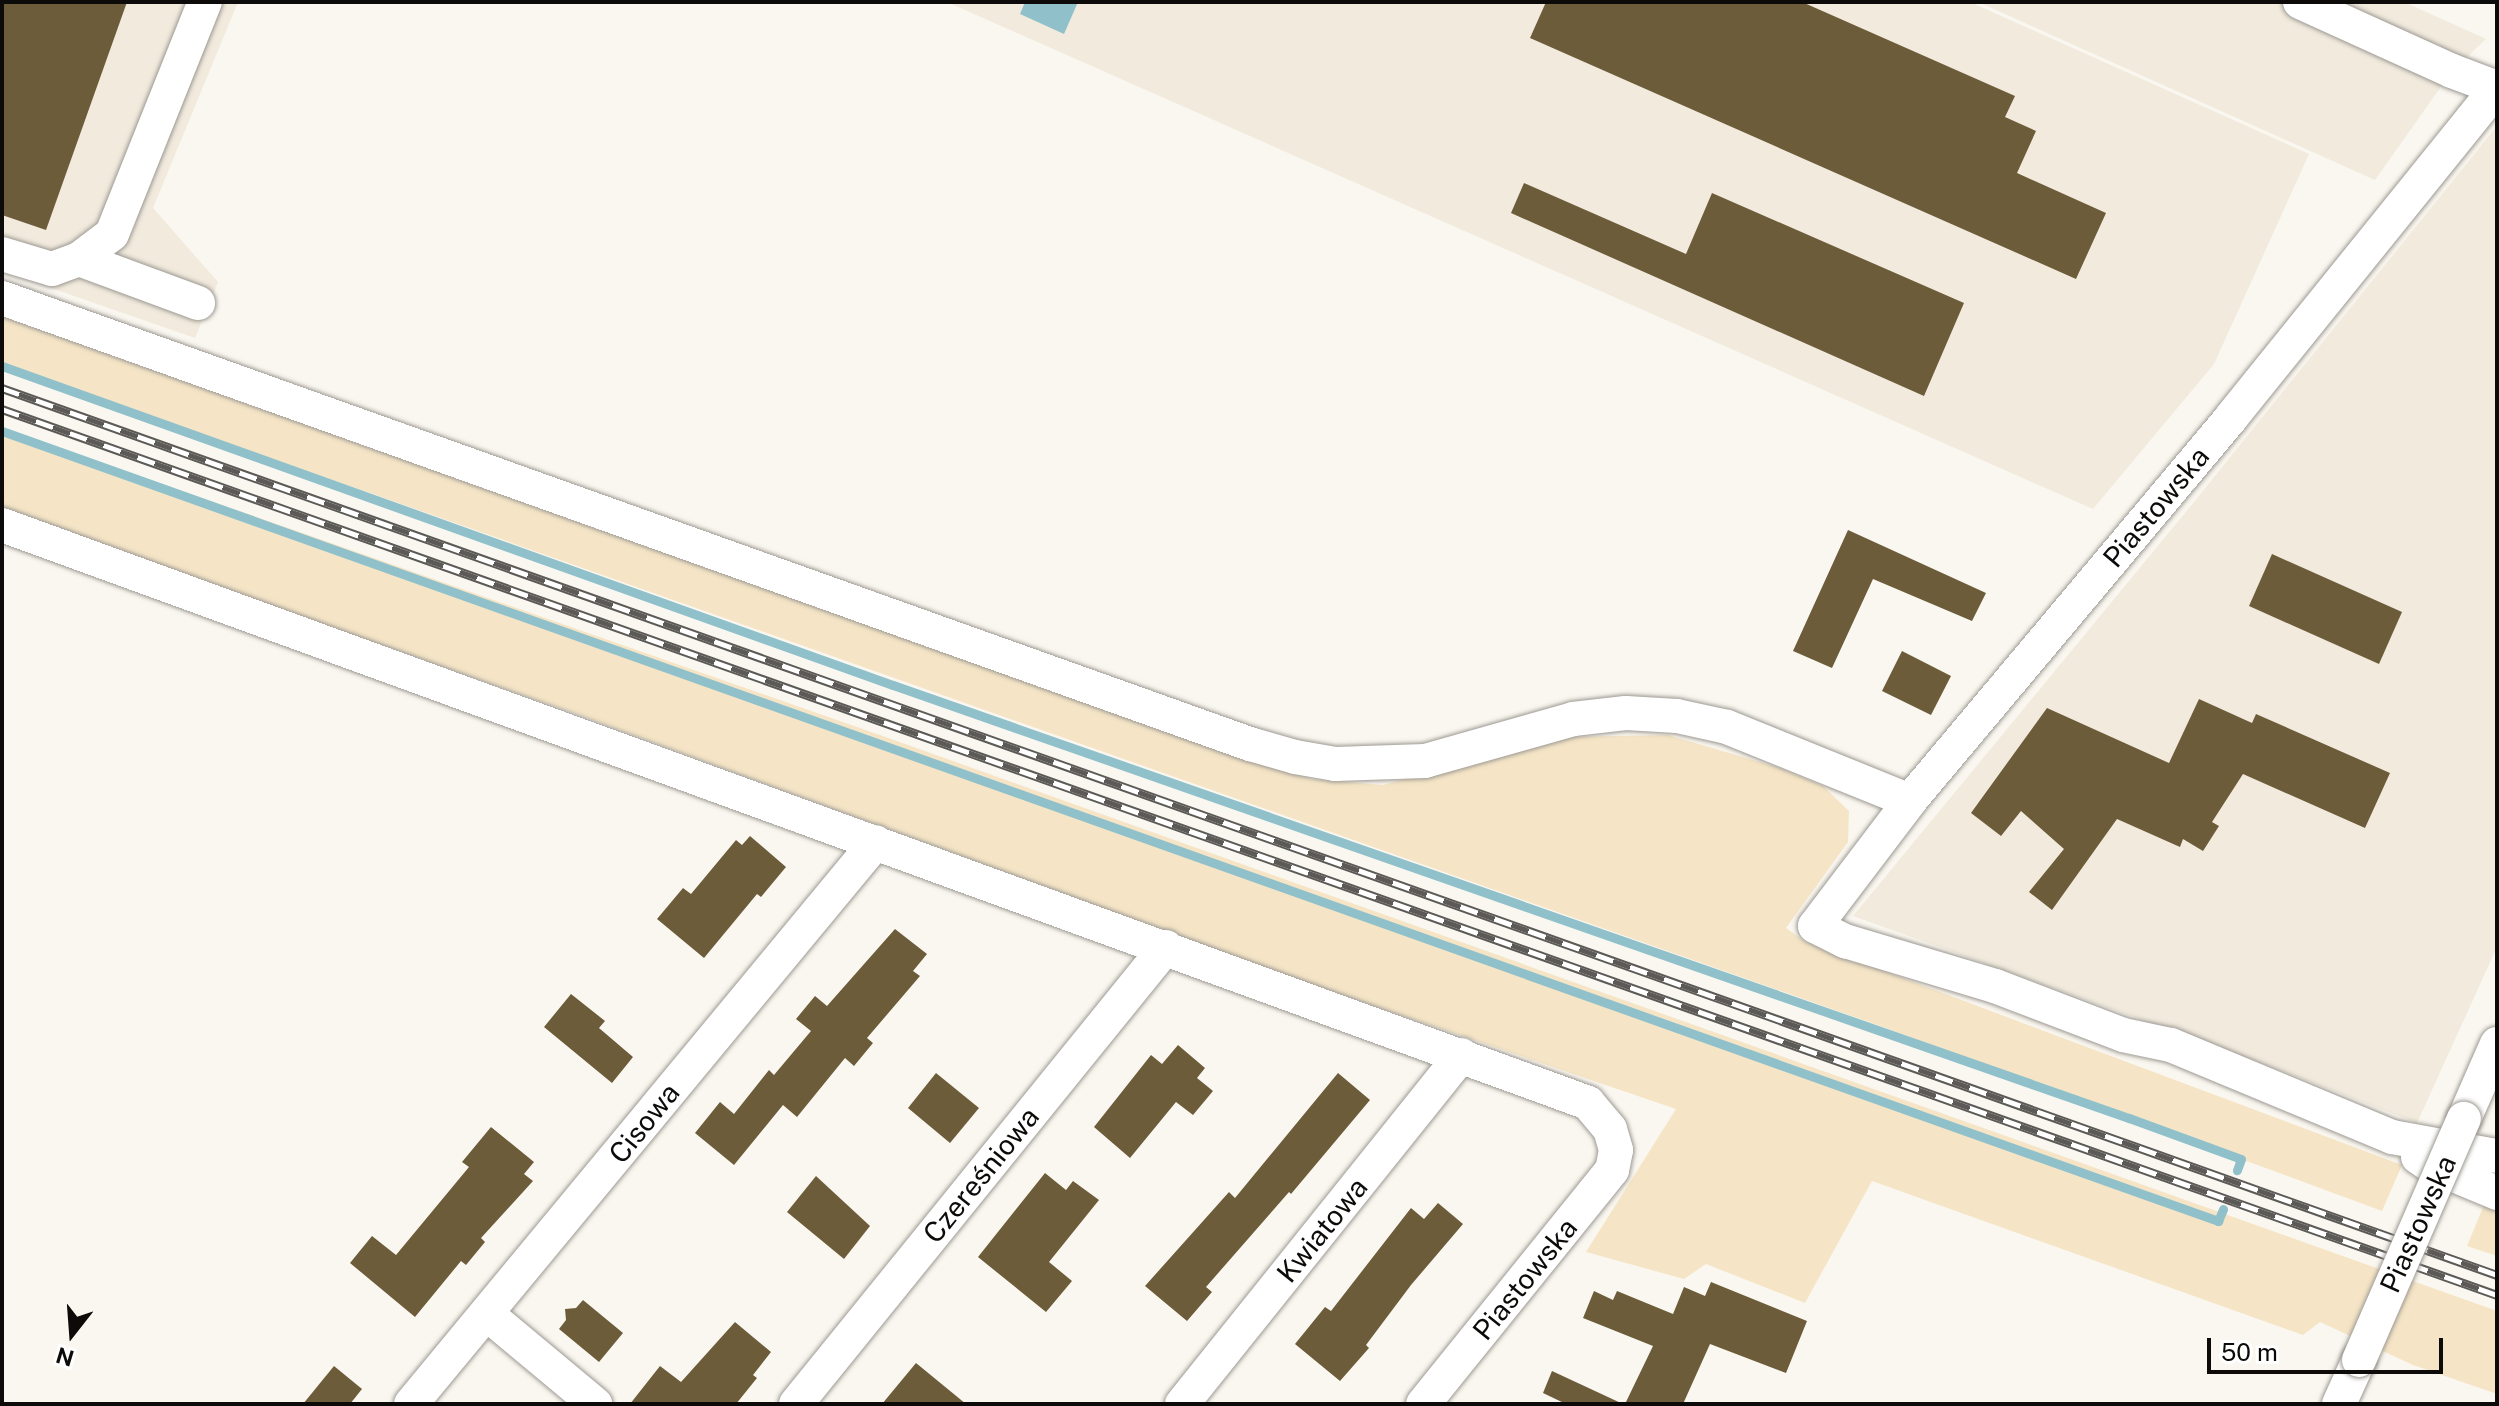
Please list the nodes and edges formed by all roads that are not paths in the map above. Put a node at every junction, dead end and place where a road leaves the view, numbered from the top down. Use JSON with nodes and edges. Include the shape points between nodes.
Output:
{"nodes":[{"id":1,"x":205,"y":2,"type":"edge"},
{"id":2,"x":2300,"y":2,"type":"edge"},
{"id":3,"x":2497,"y":88,"type":"edge"},
{"id":4,"x":2,"y":254,"type":"edge"},
{"id":5,"x":79,"y":259,"type":"junction"},
{"id":6,"x":2,"y":298,"type":"edge"},
{"id":7,"x":198,"y":303,"type":"dead end"},
{"id":8,"x":2,"y":525,"type":"edge"},
{"id":9,"x":1910,"y":801,"type":"junction"},
{"id":10,"x":876,"y":842,"type":"junction"},
{"id":11,"x":1166,"y":947,"type":"junction"},
{"id":12,"x":2497,"y":1044,"type":"edge"},
{"id":13,"x":1462,"y":1055,"type":"junction"},
{"id":14,"x":2392,"y":1137,"type":"junction"},
{"id":15,"x":2497,"y":1156,"type":"edge"},
{"id":16,"x":2497,"y":1193,"type":"edge"},
{"id":17,"x":487,"y":1314,"type":"junction"},
{"id":18,"x":411,"y":1404,"type":"edge"},
{"id":19,"x":595,"y":1404,"type":"edge"},
{"id":20,"x":796,"y":1404,"type":"edge"},
{"id":21,"x":1182,"y":1404,"type":"edge"},
{"id":22,"x":1423,"y":1404,"type":"edge"},
{"id":23,"x":2339,"y":1404,"type":"edge"}],
"edges":[{"from":1,"to":5,"type":"street","via":[[112,234]]},
{"from":2,"to":3,"type":"street"},
{"from":3,"to":9,"type":"street","name":"Piastowska","via":[[2231,418]]},
{"from":4,"to":5,"type":"street","via":[[52,269]]},
{"from":5,"to":7,"type":"street"},
{"from":6,"to":9,"type":"street","via":[[1295,757],[1335,764],[1425,761],[1573,719],[1664,715],[1727,727]]},
{"from":8,"to":10,"type":"street"},
{"from":9,"to":14,"type":"street","name":"Piastowska","via":[[1815,926],[1845,941],[1995,986],[2123,1035],[2171,1045]]},
{"from":10,"to":11,"type":"street"},
{"from":10,"to":17,"type":"street","name":"Cisowa"},
{"from":11,"to":13,"type":"street"},
{"from":11,"to":20,"type":"street","name":"Czereśniowa"},
{"from":12,"to":23,"type":"street","name":"Piastowska","bridge":true},
{"from":13,"to":21,"type":"street","name":"Kwiatowa"},
{"from":13,"to":22,"type":"street","name":"Piastowska","via":[[1588,1103],[1610,1129],[1616,1150],[1612,1170],[1592,1197]]},
{"from":14,"to":15,"type":"street"},
{"from":14,"to":16,"type":"street","via":[[2430,1165]]},
{"from":17,"to":18,"type":"street","name":"Cisowa"},
{"from":17,"to":19,"type":"street"}]}
